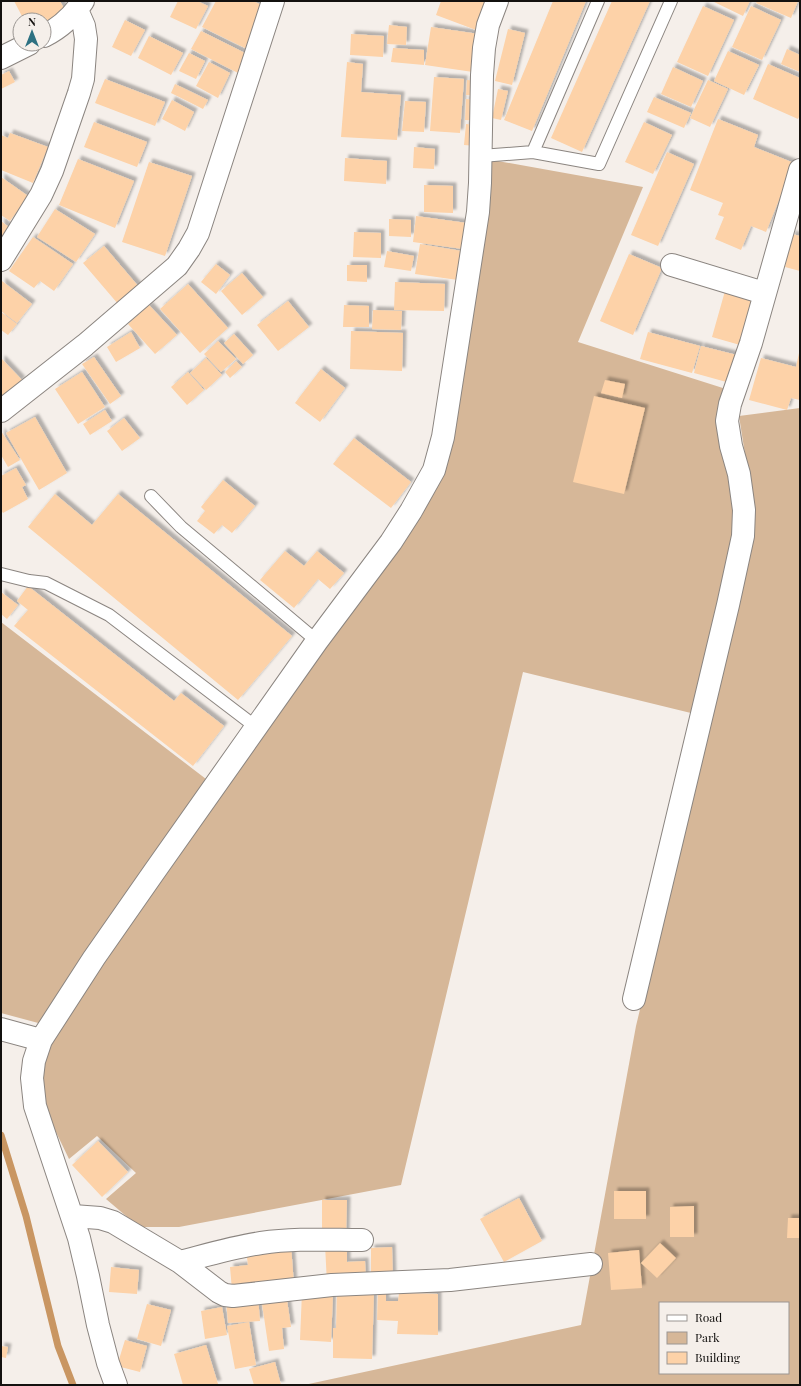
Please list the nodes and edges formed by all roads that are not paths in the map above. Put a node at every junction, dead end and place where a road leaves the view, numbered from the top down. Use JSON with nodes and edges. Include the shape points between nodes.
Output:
{"nodes":[{"id":1,"x":273,"y":1,"type":"edge"},
{"id":2,"x":497,"y":1,"type":"edge"},
{"id":3,"x":598,"y":1,"type":"edge"},
{"id":4,"x":671,"y":1,"type":"edge"},
{"id":5,"x":80,"y":6,"type":"edge"},
{"id":6,"x":52,"y":31,"type":"edge"},
{"id":7,"x":13,"y":52,"type":"edge"},
{"id":8,"x":1,"y":58,"type":"edge"},
{"id":9,"x":533,"y":152,"type":"junction"},
{"id":10,"x":481,"y":156,"type":"junction"},
{"id":11,"x":800,"y":170,"type":"edge"},
{"id":12,"x":1,"y":260,"type":"edge"},
{"id":13,"x":672,"y":265,"type":"dead end"},
{"id":14,"x":764,"y":293,"type":"junction"},
{"id":15,"x":1,"y":411,"type":"edge"},
{"id":16,"x":151,"y":496,"type":"dead end"},
{"id":17,"x":1,"y":574,"type":"edge"},
{"id":18,"x":317,"y":640,"type":"junction"},
{"id":19,"x":256,"y":727,"type":"junction"},
{"id":20,"x":634,"y":999,"type":"dead end"},
{"id":21,"x":1,"y":1029,"type":"edge"},
{"id":22,"x":41,"y":1040,"type":"junction"},
{"id":23,"x":73,"y":1216,"type":"junction"},
{"id":24,"x":362,"y":1240,"type":"dead end"},
{"id":25,"x":180,"y":1262,"type":"junction"},
{"id":26,"x":591,"y":1264,"type":"dead end"},
{"id":27,"x":116,"y":1385,"type":"edge"}],
"edges":[{"from":1,"to":15,"type":"street","via":[[198,233],[190,249],[177,266],[85,345]]},
{"from":2,"to":10,"type":"street","via":[[488,25],[484,48]]},
{"from":3,"to":9,"type":"lane"},
{"from":4,"to":9,"type":"lane","via":[[599,164]]},
{"from":5,"to":6,"type":"street"},
{"from":5,"to":12,"type":"street","via":[[86,39],[83,79],[79,93],[41,195]]},
{"from":7,"to":8,"type":"street"},
{"from":9,"to":10,"type":"lane"},
{"from":10,"to":18,"type":"street","via":[[478,212],[467,286],[443,437],[434,470],[426,488],[391,542]]},
{"from":11,"to":14,"type":"street"},
{"from":13,"to":14,"type":"street"},
{"from":14,"to":20,"type":"street","via":[[727,421],[739,474],[744,510],[743,536]]},
{"from":16,"to":18,"type":"lane","via":[[181,528]]},
{"from":17,"to":19,"type":"lane","via":[[46,583],[109,615]]},
{"from":18,"to":19,"type":"street"},
{"from":19,"to":22,"type":"street","via":[[98,952]]},
{"from":21,"to":22,"type":"street"},
{"from":22,"to":23,"type":"street","via":[[34,1061],[32,1094]]},
{"from":23,"to":25,"type":"street","via":[[100,1218],[113,1222]]},
{"from":23,"to":27,"type":"street","via":[[98,1325]]},
{"from":24,"to":25,"type":"street","via":[[260,1243]]},
{"from":25,"to":26,"type":"street","via":[[219,1292],[233,1296],[332,1286],[450,1280]]}]}
